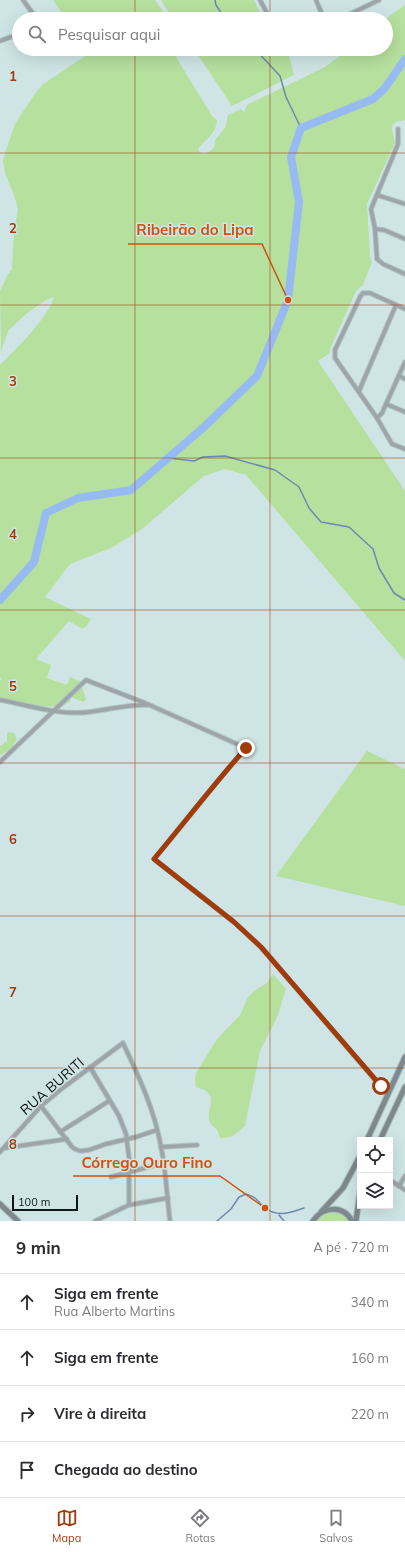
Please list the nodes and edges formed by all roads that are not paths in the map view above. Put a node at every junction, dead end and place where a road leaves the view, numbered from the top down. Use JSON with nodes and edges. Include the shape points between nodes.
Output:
{"nodes":[{"id":1,"x":23,"y":0,"type":"edge"},
{"id":2,"x":260,"y":0,"type":"edge"},
{"id":3,"x":316,"y":0,"type":"edge"},
{"id":4,"x":379,"y":0,"type":"edge"},
{"id":5,"x":373,"y":1,"type":"edge"},
{"id":6,"x":32,"y":12,"type":"edge"},
{"id":7,"x":266,"y":12,"type":"edge"},
{"id":8,"x":321,"y":12,"type":"edge"},
{"id":9,"x":353,"y":12,"type":"edge"},
{"id":10,"x":12,"y":37,"type":"edge"},
{"id":11,"x":0,"y":41,"type":"edge"},
{"id":12,"x":398,"y":129,"type":"dead end"},
{"id":13,"x":377,"y":195,"type":"junction"},
{"id":14,"x":405,"y":204,"type":"edge"},
{"id":15,"x":375,"y":229,"type":"junction"},
{"id":16,"x":405,"y":239,"type":"edge"},
{"id":17,"x":405,"y":274,"type":"edge"},
{"id":18,"x":396,"y":305,"type":"junction"},
{"id":19,"x":405,"y":309,"type":"edge"},
{"id":20,"x":405,"y":362,"type":"edge"},
{"id":21,"x":399,"y":376,"type":"junction"},
{"id":22,"x":405,"y":378,"type":"edge"},
{"id":23,"x":359,"y":391,"type":"junction"},
{"id":24,"x":386,"y":404,"type":"junction"},
{"id":25,"x":405,"y":412,"type":"edge"},
{"id":26,"x":378,"y":418,"type":"junction"},
{"id":27,"x":405,"y":449,"type":"edge"},
{"id":28,"x":0,"y":700,"type":"edge"},
{"id":29,"x":149,"y":705,"type":"junction"},
{"id":30,"x":54,"y":711,"type":"junction"},
{"id":31,"x":0,"y":762,"type":"edge"},
{"id":32,"x":405,"y":1058,"type":"edge"},
{"id":33,"x":90,"y":1067,"type":"junction"},
{"id":34,"x":405,"y":1087,"type":"edge"},
{"id":35,"x":404,"y":1093,"type":"edge"},
{"id":36,"x":388,"y":1095,"type":"junction"},
{"id":37,"x":109,"y":1101,"type":"junction"},
{"id":38,"x":41,"y":1106,"type":"junction"},
{"id":39,"x":157,"y":1130,"type":"junction"},
{"id":40,"x":60,"y":1132,"type":"junction"},
{"id":41,"x":368,"y":1137,"type":"edge"},
{"id":42,"x":382,"y":1137,"type":"edge"},
{"id":43,"x":67,"y":1139,"type":"junction"},
{"id":44,"x":127,"y":1139,"type":"junction"},
{"id":45,"x":197,"y":1145,"type":"dead end"},
{"id":46,"x":161,"y":1147,"type":"junction"},
{"id":47,"x":5,"y":1148,"type":"junction"},
{"id":48,"x":0,"y":1152,"type":"edge"},
{"id":49,"x":357,"y":1162,"type":"edge"},
{"id":50,"x":163,"y":1163,"type":"junction"},
{"id":51,"x":128,"y":1173,"type":"junction"},
{"id":52,"x":405,"y":1176,"type":"edge"},
{"id":53,"x":111,"y":1177,"type":"dead end"},
{"id":54,"x":393,"y":1182,"type":"edge"},
{"id":55,"x":399,"y":1186,"type":"junction"},
{"id":56,"x":405,"y":1190,"type":"edge"},
{"id":57,"x":168,"y":1198,"type":"junction"},
{"id":58,"x":0,"y":1204,"type":"edge"},
{"id":59,"x":129,"y":1206,"type":"junction"},
{"id":60,"x":358,"y":1209,"type":"edge"},
{"id":61,"x":321,"y":1212,"type":"junction"},
{"id":62,"x":18,"y":1221,"type":"edge"},
{"id":63,"x":95,"y":1221,"type":"edge"},
{"id":64,"x":170,"y":1221,"type":"edge"},
{"id":65,"x":313,"y":1221,"type":"edge"},
{"id":66,"x":352,"y":1221,"type":"edge"},
{"id":67,"x":356,"y":1221,"type":"edge"}],
"edges":[{"from":1,"to":6,"type":"street"},
{"from":2,"to":7,"type":"street"},
{"from":3,"to":8,"type":"street"},
{"from":4,"to":5,"type":"street"},
{"from":5,"to":9,"type":"street"},
{"from":10,"to":11,"type":"street"},
{"from":12,"to":13,"type":"street","via":[[398,144]]},
{"from":13,"to":14,"type":"street"},
{"from":13,"to":15,"type":"street","via":[[371,210]]},
{"from":15,"to":16,"type":"street"},
{"from":15,"to":17,"type":"street","via":[[377,259]]},
{"from":18,"to":19,"type":"street"},
{"from":18,"to":23,"type":"street"},
{"from":18,"to":23,"type":"street","via":[[370,293],[363,293],[336,350],[335,358]]},
{"from":20,"to":21,"type":"street"},
{"from":21,"to":22,"type":"street"},
{"from":21,"to":24,"type":"street"},
{"from":23,"to":26,"type":"street"},
{"from":24,"to":25,"type":"street"},
{"from":24,"to":26,"type":"street"},
{"from":26,"to":27,"type":"street","via":[[392,444]]},
{"from":28,"to":30,"type":"street"},
{"from":29,"to":30,"type":"street","via":[[88,712]]},
{"from":29,"to":30,"type":"street","via":[[86,680]]},
{"from":29,"to":36,"type":"street","via":[[246,748],[154,859],[234,922],[261,947]]},
{"from":30,"to":31,"type":"street"},
{"from":32,"to":36,"type":"main road"},
{"from":33,"to":37,"type":"street"},
{"from":33,"to":38,"type":"street","name":"RUA BURITI"},
{"from":33,"to":39,"type":"street","name":"RUA BURITI","via":[[123,1043],[144,1088]]},
{"from":34,"to":35,"type":"main road"},
{"from":35,"to":42,"type":"main road"},
{"from":36,"to":41,"type":"main road"},
{"from":37,"to":40,"type":"street"},
{"from":37,"to":44,"type":"street","via":[[124,1126]]},
{"from":38,"to":40,"type":"street"},
{"from":38,"to":47,"type":"street","name":"RUA BURITI"},
{"from":39,"to":44,"type":"street"},
{"from":39,"to":46,"type":"street"},
{"from":40,"to":43,"type":"street"},
{"from":43,"to":44,"type":"street","via":[[75,1150],[80,1151]]},
{"from":43,"to":47,"type":"street"},
{"from":44,"to":51,"type":"street"},
{"from":45,"to":46,"type":"street"},
{"from":46,"to":50,"type":"street"},
{"from":47,"to":48,"type":"street","name":"RUA BURITI"},
{"from":49,"to":61,"type":"main road","via":[[343,1188]]},
{"from":50,"to":51,"type":"street"},
{"from":50,"to":57,"type":"street"},
{"from":51,"to":53,"type":"street"},
{"from":51,"to":59,"type":"street"},
{"from":52,"to":55,"type":"street"},
{"from":54,"to":55,"type":"street"},
{"from":55,"to":56,"type":"street"},
{"from":57,"to":59,"type":"street"},
{"from":57,"to":64,"type":"street"},
{"from":58,"to":62,"type":"main road"},
{"from":59,"to":63,"type":"street"},
{"from":60,"to":67,"type":"main road"},
{"from":61,"to":65,"type":"main road"},
{"from":61,"to":66,"type":"main road","via":[[338,1209]]}]}
